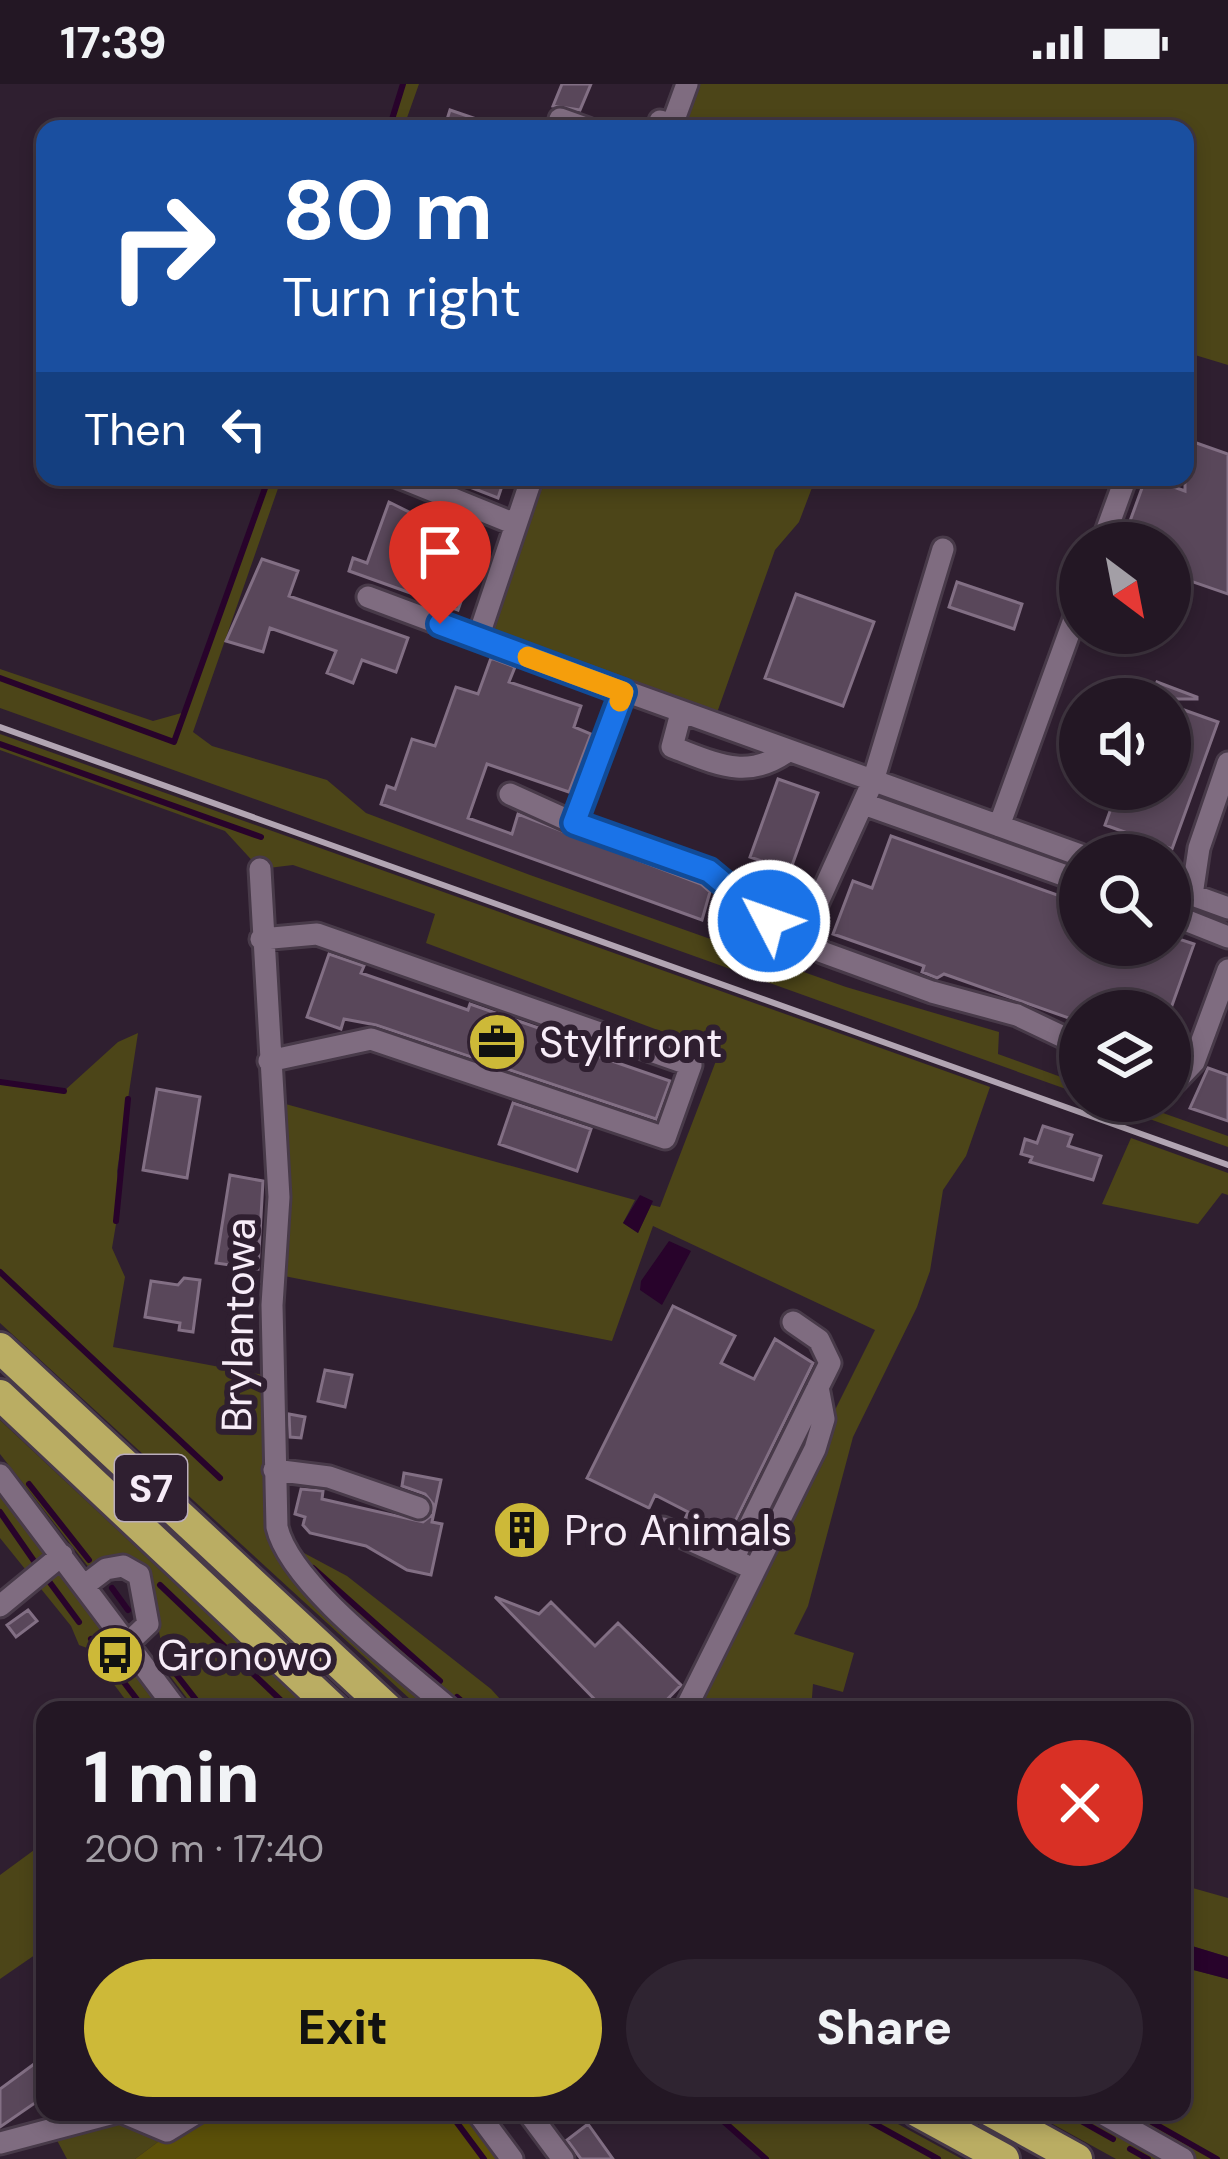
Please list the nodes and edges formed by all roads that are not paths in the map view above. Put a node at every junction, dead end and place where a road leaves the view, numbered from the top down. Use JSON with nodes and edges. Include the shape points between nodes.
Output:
{"nodes":[{"id":1,"x":687,"y":84,"type":"edge"},
{"id":2,"x":674,"y":120,"type":"edge"},
{"id":3,"x":421,"y":486,"type":"edge"},
{"id":4,"x":529,"y":486,"type":"edge"},
{"id":5,"x":1123,"y":486,"type":"edge"},
{"id":6,"x":1110,"y":522,"type":"edge"},
{"id":7,"x":515,"y":524,"type":"junction"},
{"id":8,"x":943,"y":548,"type":"dead end"},
{"id":9,"x":368,"y":597,"type":"dead end"},
{"id":10,"x":478,"y":638,"type":"junction"},
{"id":11,"x":1062,"y":654,"type":"edge"},
{"id":12,"x":623,"y":692,"type":"junction"},
{"id":13,"x":681,"y":713,"type":"junction"},
{"id":14,"x":788,"y":751,"type":"junction"},
{"id":15,"x":1228,"y":764,"type":"edge"},
{"id":16,"x":873,"y":781,"type":"junction"},
{"id":17,"x":510,"y":794,"type":"dead end"},
{"id":18,"x":864,"y":804,"type":"junction"},
{"id":19,"x":574,"y":823,"type":"junction"},
{"id":20,"x":1000,"y":826,"type":"junction"},
{"id":21,"x":1059,"y":847,"type":"edge"},
{"id":22,"x":1191,"y":867,"type":"edge"},
{"id":23,"x":260,"y":869,"type":"dead end"},
{"id":24,"x":1059,"y":874,"type":"edge"},
{"id":25,"x":1191,"y":895,"type":"edge"},
{"id":26,"x":1228,"y":908,"type":"edge"},
{"id":27,"x":1191,"y":922,"type":"edge"},
{"id":28,"x":804,"y":933,"type":"junction"},
{"id":29,"x":1228,"y":937,"type":"edge"},
{"id":30,"x":261,"y":940,"type":"junction"},
{"id":31,"x":1228,"y":970,"type":"edge"},
{"id":32,"x":1059,"y":1035,"type":"edge"},
{"id":33,"x":269,"y":1060,"type":"junction"},
{"id":34,"x":1191,"y":1065,"type":"edge"},
{"id":35,"x":793,"y":1322,"type":"dead end"},
{"id":36,"x":0,"y":1348,"type":"edge"},
{"id":37,"x":818,"y":1387,"type":"junction"},
{"id":38,"x":0,"y":1395,"type":"edge"},
{"id":39,"x":274,"y":1470,"type":"junction"},
{"id":40,"x":0,"y":1475,"type":"edge"},
{"id":41,"x":419,"y":1508,"type":"dead end"},
{"id":42,"x":663,"y":1528,"type":"dead end"},
{"id":43,"x":62,"y":1556,"type":"junction"},
{"id":44,"x":733,"y":1559,"type":"junction"},
{"id":45,"x":757,"y":1570,"type":"junction"},
{"id":46,"x":85,"y":1585,"type":"junction"},
{"id":47,"x":0,"y":1606,"type":"edge"},
{"id":48,"x":128,"y":1643,"type":"junction"},
{"id":49,"x":170,"y":1701,"type":"edge"},
{"id":50,"x":325,"y":1701,"type":"edge"},
{"id":51,"x":379,"y":1701,"type":"edge"},
{"id":52,"x":441,"y":1701,"type":"edge"},
{"id":53,"x":690,"y":1701,"type":"edge"},
{"id":54,"x":84,"y":2121,"type":"edge"},
{"id":55,"x":142,"y":2121,"type":"edge"},
{"id":56,"x":183,"y":2121,"type":"edge"},
{"id":57,"x":484,"y":2121,"type":"edge"},
{"id":58,"x":511,"y":2121,"type":"edge"},
{"id":59,"x":531,"y":2121,"type":"edge"},
{"id":60,"x":934,"y":2121,"type":"edge"},
{"id":61,"x":1008,"y":2121,"type":"edge"},
{"id":62,"x":1116,"y":2121,"type":"edge"},
{"id":63,"x":493,"y":2133,"type":"junction"},
{"id":64,"x":0,"y":2143,"type":"edge"},
{"id":65,"x":512,"y":2159,"type":"edge"},
{"id":66,"x":562,"y":2159,"type":"edge"},
{"id":67,"x":1004,"y":2159,"type":"edge"},
{"id":68,"x":1077,"y":2159,"type":"edge"},
{"id":69,"x":1183,"y":2159,"type":"edge"}],
"edges":[{"from":1,"to":2,"type":"street"},
{"from":3,"to":7,"type":"street"},
{"from":4,"to":7,"type":"street"},
{"from":5,"to":6,"type":"street"},
{"from":7,"to":10,"type":"street"},
{"from":8,"to":16,"type":"street"},
{"from":9,"to":10,"type":"street"},
{"from":10,"to":12,"type":"street"},
{"from":11,"to":20,"type":"street"},
{"from":12,"to":13,"type":"street"},
{"from":12,"to":19,"type":"street"},
{"from":13,"to":14,"type":"street"},
{"from":13,"to":14,"type":"street","via":[[672,747],[712,762],[742,770]]},
{"from":14,"to":16,"type":"street"},
{"from":15,"to":22,"type":"street"},
{"from":16,"to":18,"type":"street"},
{"from":16,"to":20,"type":"street"},
{"from":17,"to":19,"type":"street"},
{"from":18,"to":24,"type":"street"},
{"from":18,"to":28,"type":"street"},
{"from":19,"to":28,"type":"street","via":[[709,871],[769,921]]},
{"from":20,"to":21,"type":"street"},
{"from":23,"to":30,"type":"street","name":"Brylantowa"},
{"from":25,"to":26,"type":"street"},
{"from":27,"to":29,"type":"street"},
{"from":28,"to":32,"type":"street","via":[[822,952]]},
{"from":30,"to":33,"type":"street","name":"Brylantowa"},
{"from":30,"to":33,"type":"street","via":[[317,934],[691,1065],[665,1138],[371,1040]]},
{"from":31,"to":34,"type":"street"},
{"from":33,"to":39,"type":"street","name":"Brylantowa","via":[[279,1197]]},
{"from":35,"to":37,"type":"street","via":[[829,1353]]},
{"from":36,"to":51,"type":"highway","number":"S7"},
{"from":37,"to":44,"type":"street"},
{"from":37,"to":45,"type":"street","via":[[820,1432]]},
{"from":38,"to":50,"type":"highway","number":"S7"},
{"from":39,"to":41,"type":"street","via":[[329,1478]]},
{"from":39,"to":52,"type":"street","name":"Brylantowa","via":[[277,1527],[291,1563]]},
{"from":40,"to":43,"type":"street"},
{"from":42,"to":44,"type":"street"},
{"from":43,"to":46,"type":"street"},
{"from":43,"to":47,"type":"street"},
{"from":44,"to":45,"type":"street"},
{"from":45,"to":53,"type":"street"},
{"from":46,"to":48,"type":"street"},
{"from":46,"to":48,"type":"street","via":[[106,1569],[139,1575],[148,1624]]},
{"from":48,"to":49,"type":"street"},
{"from":54,"to":64,"type":"street"},
{"from":55,"to":56,"type":"street","via":[[167,2131]]},
{"from":57,"to":63,"type":"street"},
{"from":58,"to":63,"type":"street"},
{"from":59,"to":66,"type":"street"},
{"from":60,"to":67,"type":"highway"},
{"from":61,"to":68,"type":"highway"},
{"from":62,"to":69,"type":"street"},
{"from":63,"to":65,"type":"street"}]}
